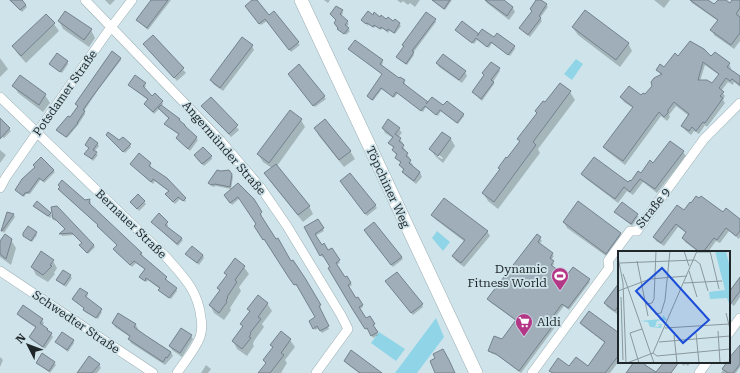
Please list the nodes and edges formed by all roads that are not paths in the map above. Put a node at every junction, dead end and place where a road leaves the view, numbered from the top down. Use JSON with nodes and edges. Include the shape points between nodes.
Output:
{"nodes":[{"id":1,"x":84,"y":0,"type":"edge"},
{"id":2,"x":132,"y":0,"type":"edge"},
{"id":3,"x":300,"y":0,"type":"edge"},
{"id":4,"x":111,"y":28,"type":"junction"},
{"id":5,"x":0,"y":97,"type":"edge"},
{"id":6,"x":740,"y":103,"type":"edge"},
{"id":7,"x":37,"y":133,"type":"junction"},
{"id":8,"x":0,"y":188,"type":"edge"},
{"id":9,"x":0,"y":271,"type":"edge"},
{"id":10,"x":740,"y":318,"type":"edge"},
{"id":11,"x":730,"y":332,"type":"edge"},
{"id":12,"x":706,"y":363,"type":"edge"},
{"id":13,"x":152,"y":373,"type":"edge"},
{"id":14,"x":177,"y":373,"type":"edge"},
{"id":15,"x":316,"y":373,"type":"edge"},
{"id":16,"x":476,"y":373,"type":"edge"},
{"id":17,"x":532,"y":373,"type":"edge"},
{"id":18,"x":699,"y":373,"type":"edge"}],
"edges":[{"from":1,"to":4,"type":"street","name":"Angermünder Straße"},
{"from":2,"to":4,"type":"street","name":"Potsdamer Straße"},
{"from":3,"to":16,"type":"street","name":"Töpchiner Weg"},
{"from":4,"to":7,"type":"street","name":"Potsdamer Straße"},
{"from":4,"to":15,"type":"street","name":"Angermünder Straße","via":[[220,140],[261,188],[342,315],[348,329]]},
{"from":5,"to":7,"type":"street","name":"Bernauer Straße"},
{"from":6,"to":17,"type":"street","name":"Straße 9","via":[[704,139],[637,231],[630,231],[608,261],[609,268]]},
{"from":7,"to":8,"type":"street","name":"Potsdamer Straße"},
{"from":7,"to":14,"type":"street","name":"Bernauer Straße","via":[[166,258],[194,292],[201,313],[200,336]]},
{"from":9,"to":13,"type":"street","name":"Schwedter Straße"},
{"from":10,"to":11,"type":"street"},
{"from":12,"to":18,"type":"street"}]}
